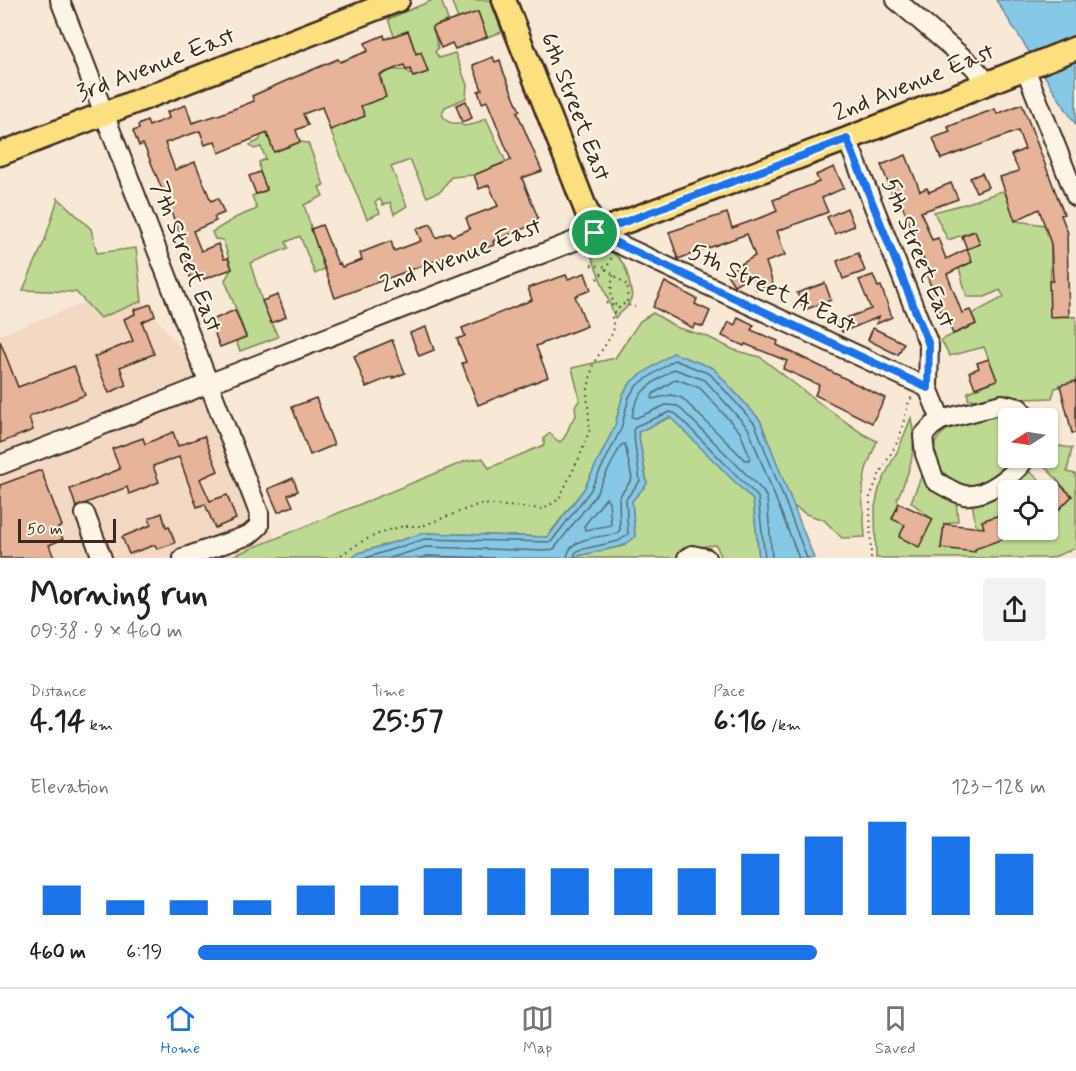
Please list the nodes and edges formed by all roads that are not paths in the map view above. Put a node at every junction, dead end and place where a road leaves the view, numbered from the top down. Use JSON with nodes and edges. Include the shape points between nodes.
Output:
{"nodes":[{"id":1,"x":60,"y":0,"type":"edge"},
{"id":2,"x":398,"y":0,"type":"edge"},
{"id":3,"x":504,"y":0,"type":"edge"},
{"id":4,"x":896,"y":0,"type":"edge"},
{"id":5,"x":1076,"y":48,"type":"edge"},
{"id":6,"x":1025,"y":68,"type":"junction"},
{"id":7,"x":987,"y":82,"type":"junction"},
{"id":8,"x":104,"y":114,"type":"junction"},
{"id":9,"x":847,"y":139,"type":"junction"},
{"id":10,"x":0,"y":154,"type":"edge"},
{"id":11,"x":1076,"y":197,"type":"edge"},
{"id":12,"x":605,"y":238,"type":"junction"},
{"id":13,"x":209,"y":383,"type":"junction"},
{"id":14,"x":928,"y":388,"type":"junction"},
{"id":15,"x":1019,"y":408,"type":"edge"},
{"id":16,"x":941,"y":420,"type":"junction"},
{"id":17,"x":0,"y":465,"type":"edge"},
{"id":18,"x":1018,"y":468,"type":"edge"},
{"id":19,"x":85,"y":514,"type":"dead end"},
{"id":20,"x":217,"y":552,"type":"edge"},
{"id":21,"x":102,"y":558,"type":"edge"},
{"id":22,"x":183,"y":558,"type":"edge"},
{"id":23,"x":687,"y":558,"type":"edge"},
{"id":24,"x":706,"y":558,"type":"edge"}],
"edges":[{"from":1,"to":8,"type":"street","name":"7th Street East"},
{"from":2,"to":8,"type":"main road","name":"3rd Avenue East"},
{"from":3,"to":12,"type":"main road","name":"6th Street East"},
{"from":4,"to":7,"type":"street"},
{"from":5,"to":6,"type":"main road","name":"2nd Avenue East"},
{"from":6,"to":7,"type":"main road","name":"2nd Avenue East"},
{"from":6,"to":11,"type":"street"},
{"from":7,"to":9,"type":"main road","name":"2nd Avenue East"},
{"from":8,"to":10,"type":"main road","name":"3rd Avenue East"},
{"from":8,"to":13,"type":"street","name":"7th Street East"},
{"from":9,"to":12,"type":"main road","name":"2nd Avenue East"},
{"from":9,"to":14,"type":"street","name":"5th Street East","via":[[929,345]]},
{"from":12,"to":13,"type":"street","name":"2nd Avenue East"},
{"from":12,"to":14,"type":"street","name":"5th Street A East"},
{"from":13,"to":17,"type":"street","name":"2nd Avenue East"},
{"from":13,"to":20,"type":"street","name":"7th Street East","via":[[260,513],[259,526],[254,531]]},
{"from":14,"to":16,"type":"street"},
{"from":15,"to":16,"type":"street","via":[[1002,404]]},
{"from":16,"to":18,"type":"street","via":[[923,436],[934,481],[965,495],[986,491]]},
{"from":19,"to":21,"type":"street"},
{"from":20,"to":22,"type":"street"},
{"from":23,"to":24,"type":"street"}]}
